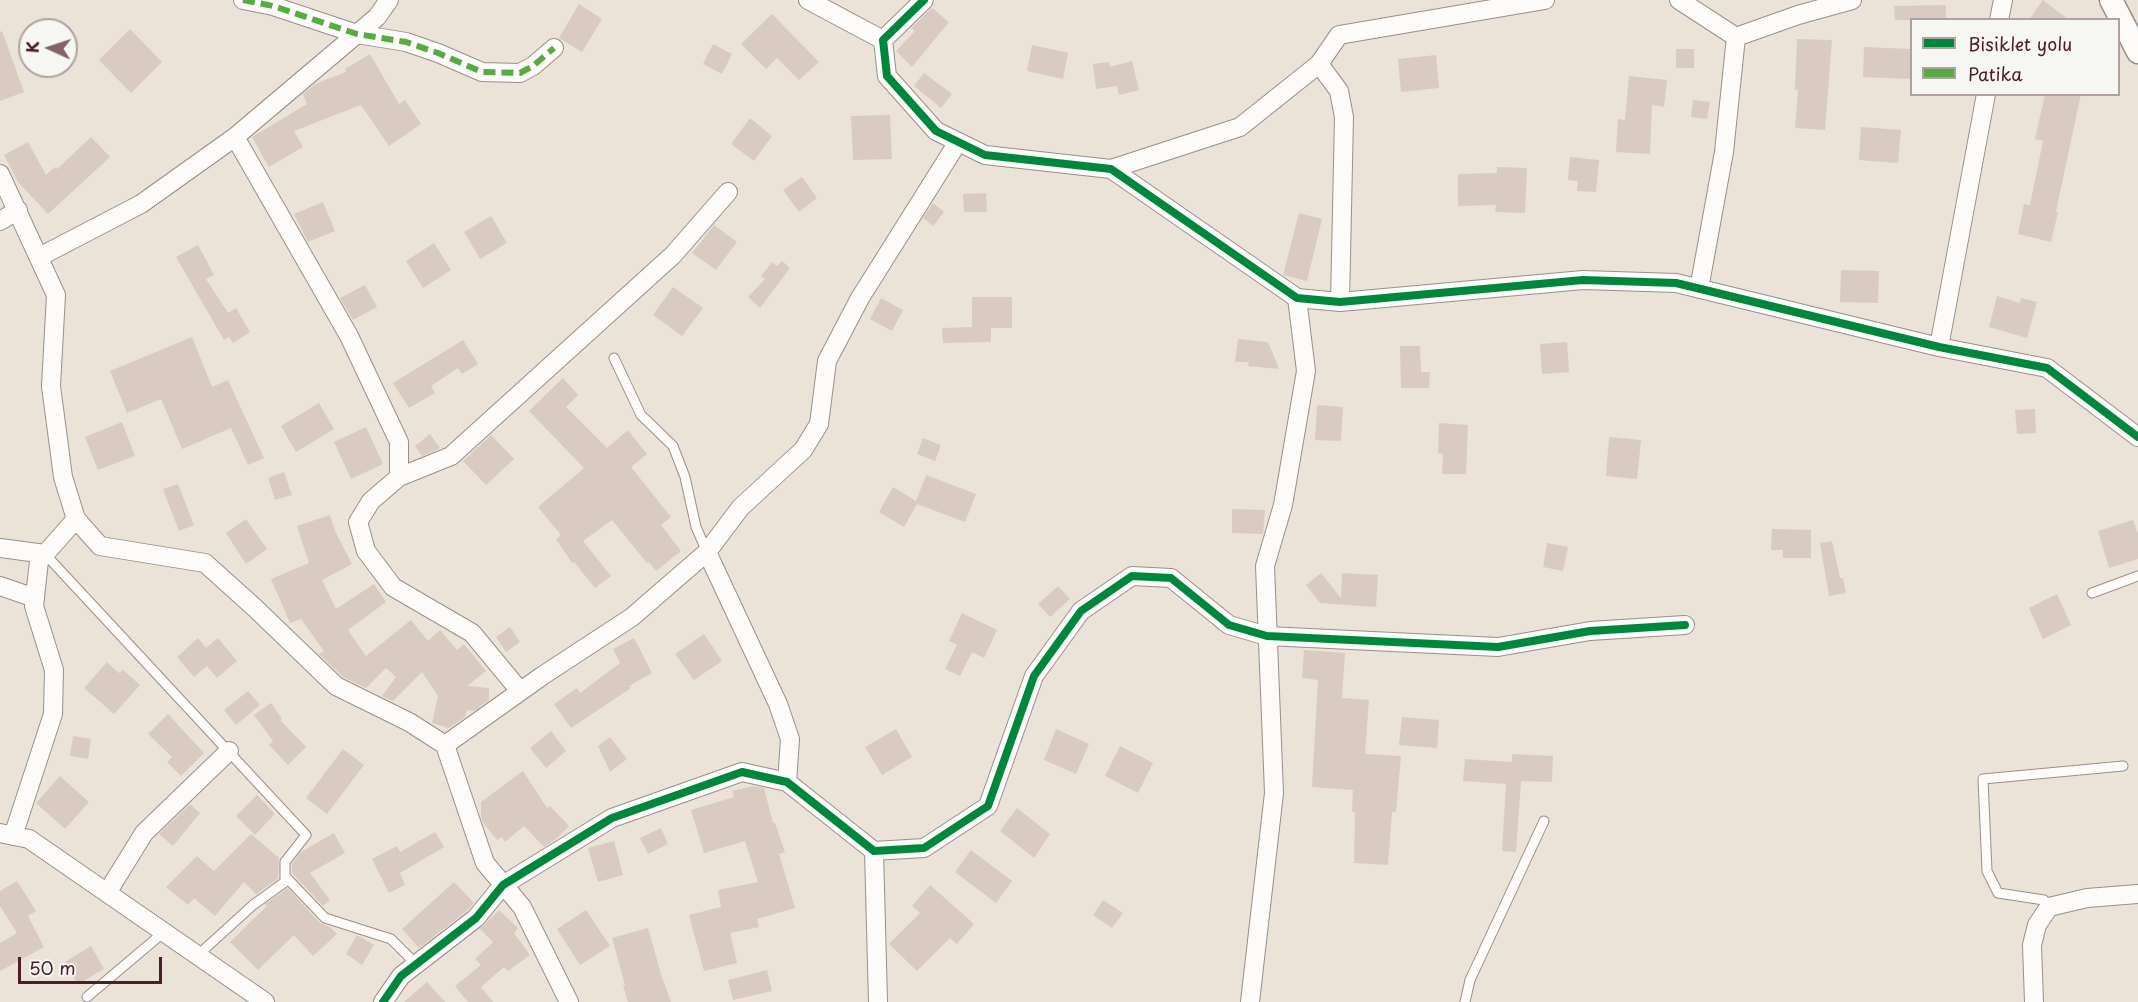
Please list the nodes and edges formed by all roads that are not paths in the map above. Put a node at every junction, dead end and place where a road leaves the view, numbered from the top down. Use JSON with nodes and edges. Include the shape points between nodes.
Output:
{"nodes":[{"id":1,"x":243,"y":0,"type":"edge"},
{"id":2,"x":389,"y":0,"type":"edge"},
{"id":3,"x":808,"y":0,"type":"edge"},
{"id":4,"x":924,"y":0,"type":"edge"},
{"id":5,"x":1545,"y":0,"type":"edge"},
{"id":6,"x":1679,"y":0,"type":"edge"},
{"id":7,"x":1851,"y":0,"type":"edge"},
{"id":8,"x":2003,"y":0,"type":"edge"},
{"id":9,"x":2111,"y":0,"type":"edge"},
{"id":10,"x":1999,"y":18,"type":"edge"},
{"id":11,"x":357,"y":34,"type":"junction"},
{"id":12,"x":1736,"y":37,"type":"junction"},
{"id":13,"x":883,"y":40,"type":"junction"},
{"id":14,"x":554,"y":48,"type":"dead end"},
{"id":15,"x":2138,"y":52,"type":"edge"},
{"id":16,"x":1319,"y":64,"type":"junction"},
{"id":17,"x":1986,"y":96,"type":"edge"},
{"id":18,"x":235,"y":137,"type":"junction"},
{"id":19,"x":958,"y":142,"type":"junction"},
{"id":20,"x":1112,"y":169,"type":"junction"},
{"id":21,"x":0,"y":174,"type":"edge"},
{"id":22,"x":728,"y":192,"type":"dead end"},
{"id":23,"x":18,"y":210,"type":"junction"},
{"id":24,"x":0,"y":222,"type":"edge"},
{"id":25,"x":39,"y":257,"type":"junction"},
{"id":26,"x":1698,"y":289,"type":"junction"},
{"id":27,"x":1297,"y":298,"type":"junction"},
{"id":28,"x":1340,"y":302,"type":"junction"},
{"id":29,"x":1940,"y":348,"type":"junction"},
{"id":30,"x":614,"y":358,"type":"dead end"},
{"id":31,"x":2138,"y":437,"type":"edge"},
{"id":32,"x":399,"y":477,"type":"junction"},
{"id":33,"x":76,"y":519,"type":"junction"},
{"id":34,"x":0,"y":548,"type":"edge"},
{"id":35,"x":707,"y":552,"type":"junction"},
{"id":36,"x":45,"y":554,"type":"junction"},
{"id":37,"x":2138,"y":576,"type":"edge"},
{"id":38,"x":0,"y":586,"type":"edge"},
{"id":39,"x":2092,"y":593,"type":"dead end"},
{"id":40,"x":34,"y":598,"type":"junction"},
{"id":41,"x":1685,"y":625,"type":"dead end"},
{"id":42,"x":1267,"y":636,"type":"junction"},
{"id":43,"x":520,"y":692,"type":"junction"},
{"id":44,"x":445,"y":745,"type":"junction"},
{"id":45,"x":229,"y":752,"type":"junction"},
{"id":46,"x":2123,"y":766,"type":"dead end"},
{"id":47,"x":787,"y":782,"type":"junction"},
{"id":48,"x":1544,"y":821,"type":"dead end"},
{"id":49,"x":7,"y":835,"type":"edge"},
{"id":50,"x":874,"y":851,"type":"junction"},
{"id":51,"x":285,"y":876,"type":"junction"},
{"id":52,"x":503,"y":885,"type":"junction"},
{"id":53,"x":107,"y":893,"type":"junction"},
{"id":54,"x":2138,"y":894,"type":"edge"},
{"id":55,"x":2049,"y":907,"type":"junction"},
{"id":56,"x":164,"y":932,"type":"junction"},
{"id":57,"x":198,"y":955,"type":"junction"},
{"id":58,"x":416,"y":964,"type":"junction"},
{"id":59,"x":87,"y":997,"type":"dead end"},
{"id":60,"x":265,"y":1002,"type":"edge"},
{"id":61,"x":383,"y":1002,"type":"edge"},
{"id":62,"x":569,"y":1002,"type":"edge"},
{"id":63,"x":878,"y":1002,"type":"edge"},
{"id":64,"x":1250,"y":1002,"type":"edge"},
{"id":65,"x":1465,"y":1002,"type":"edge"},
{"id":66,"x":2034,"y":1002,"type":"edge"}],
"edges":[{"from":1,"to":11,"type":"street"},
{"from":2,"to":11,"type":"street"},
{"from":3,"to":13,"type":"street"},
{"from":4,"to":13,"type":"street"},
{"from":5,"to":16,"type":"street","via":[[1339,36]]},
{"from":6,"to":12,"type":"street"},
{"from":7,"to":12,"type":"street"},
{"from":8,"to":10,"type":"street"},
{"from":9,"to":15,"type":"street"},
{"from":11,"to":14,"type":"street","via":[[406,42],[482,72],[520,73]]},
{"from":11,"to":18,"type":"street"},
{"from":12,"to":26,"type":"street","via":[[1724,152]]},
{"from":13,"to":19,"type":"street","via":[[887,76],[936,131]]},
{"from":16,"to":20,"type":"street","via":[[1240,126]]},
{"from":16,"to":28,"type":"street","via":[[1339,91],[1344,117]]},
{"from":17,"to":29,"type":"street"},
{"from":18,"to":25,"type":"street","via":[[141,204]]},
{"from":18,"to":32,"type":"street","via":[[349,336],[399,442]]},
{"from":19,"to":20,"type":"street","via":[[985,155]]},
{"from":19,"to":35,"type":"street","via":[[860,298],[827,361],[819,424],[803,450],[741,507]]},
{"from":20,"to":27,"type":"street"},
{"from":21,"to":23,"type":"street"},
{"from":22,"to":32,"type":"street","via":[[673,255],[451,456]]},
{"from":23,"to":24,"type":"street"},
{"from":23,"to":25,"type":"street"},
{"from":25,"to":33,"type":"street","via":[[56,295],[51,386],[63,477]]},
{"from":26,"to":28,"type":"street","via":[[1676,283],[1583,280]]},
{"from":26,"to":29,"type":"street"},
{"from":27,"to":28,"type":"street"},
{"from":27,"to":42,"type":"street","via":[[1306,371],[1283,505],[1265,566]]},
{"from":29,"to":31,"type":"street","via":[[2048,368]]},
{"from":30,"to":35,"type":"lane","via":[[641,415],[673,447],[686,477],[696,527]]},
{"from":32,"to":43,"type":"street","via":[[371,501],[358,522],[366,551],[393,587],[472,633]]},
{"from":33,"to":36,"type":"street"},
{"from":33,"to":44,"type":"street","via":[[99,546],[205,563],[336,686],[409,722]]},
{"from":34,"to":36,"type":"street"},
{"from":35,"to":43,"type":"street","via":[[632,617]]},
{"from":35,"to":47,"type":"street","via":[[778,704],[790,740]]},
{"from":36,"to":40,"type":"street","via":[[39,561]]},
{"from":36,"to":45,"type":"lane"},
{"from":37,"to":39,"type":"lane"},
{"from":38,"to":40,"type":"street"},
{"from":40,"to":49,"type":"street","via":[[33,606],[54,670],[53,714]]},
{"from":41,"to":42,"type":"street","via":[[1590,631],[1498,646]]},
{"from":42,"to":50,"type":"street","via":[[1229,625],[1171,578],[1132,576],[1081,611],[1034,676],[988,806],[924,848]]},
{"from":42,"to":64,"type":"street","via":[[1274,793]]},
{"from":43,"to":44,"type":"street"},
{"from":44,"to":52,"type":"street","via":[[485,863]]},
{"from":45,"to":51,"type":"lane","via":[[306,835],[285,862]]},
{"from":45,"to":53,"type":"street","via":[[144,833]]},
{"from":46,"to":55,"type":"lane","via":[[1983,779],[1987,871],[1998,893],[2044,900]]},
{"from":47,"to":50,"type":"street"},
{"from":47,"to":52,"type":"street","via":[[742,772],[612,818]]},
{"from":48,"to":65,"type":"lane","via":[[1470,980]]},
{"from":49,"to":53,"type":"street","via":[[29,839]]},
{"from":50,"to":63,"type":"street"},
{"from":51,"to":57,"type":"lane","via":[[285,882]]},
{"from":51,"to":58,"type":"lane","via":[[325,918],[391,939]]},
{"from":52,"to":58,"type":"street","via":[[476,918]]},
{"from":52,"to":62,"type":"street","via":[[522,907]]},
{"from":53,"to":56,"type":"street"},
{"from":54,"to":55,"type":"street","via":[[2087,898]]},
{"from":55,"to":66,"type":"street","via":[[2037,925],[2032,945]]},
{"from":56,"to":57,"type":"street"},
{"from":56,"to":59,"type":"lane"},
{"from":57,"to":60,"type":"street"},
{"from":58,"to":61,"type":"street","via":[[401,976]]}]}
